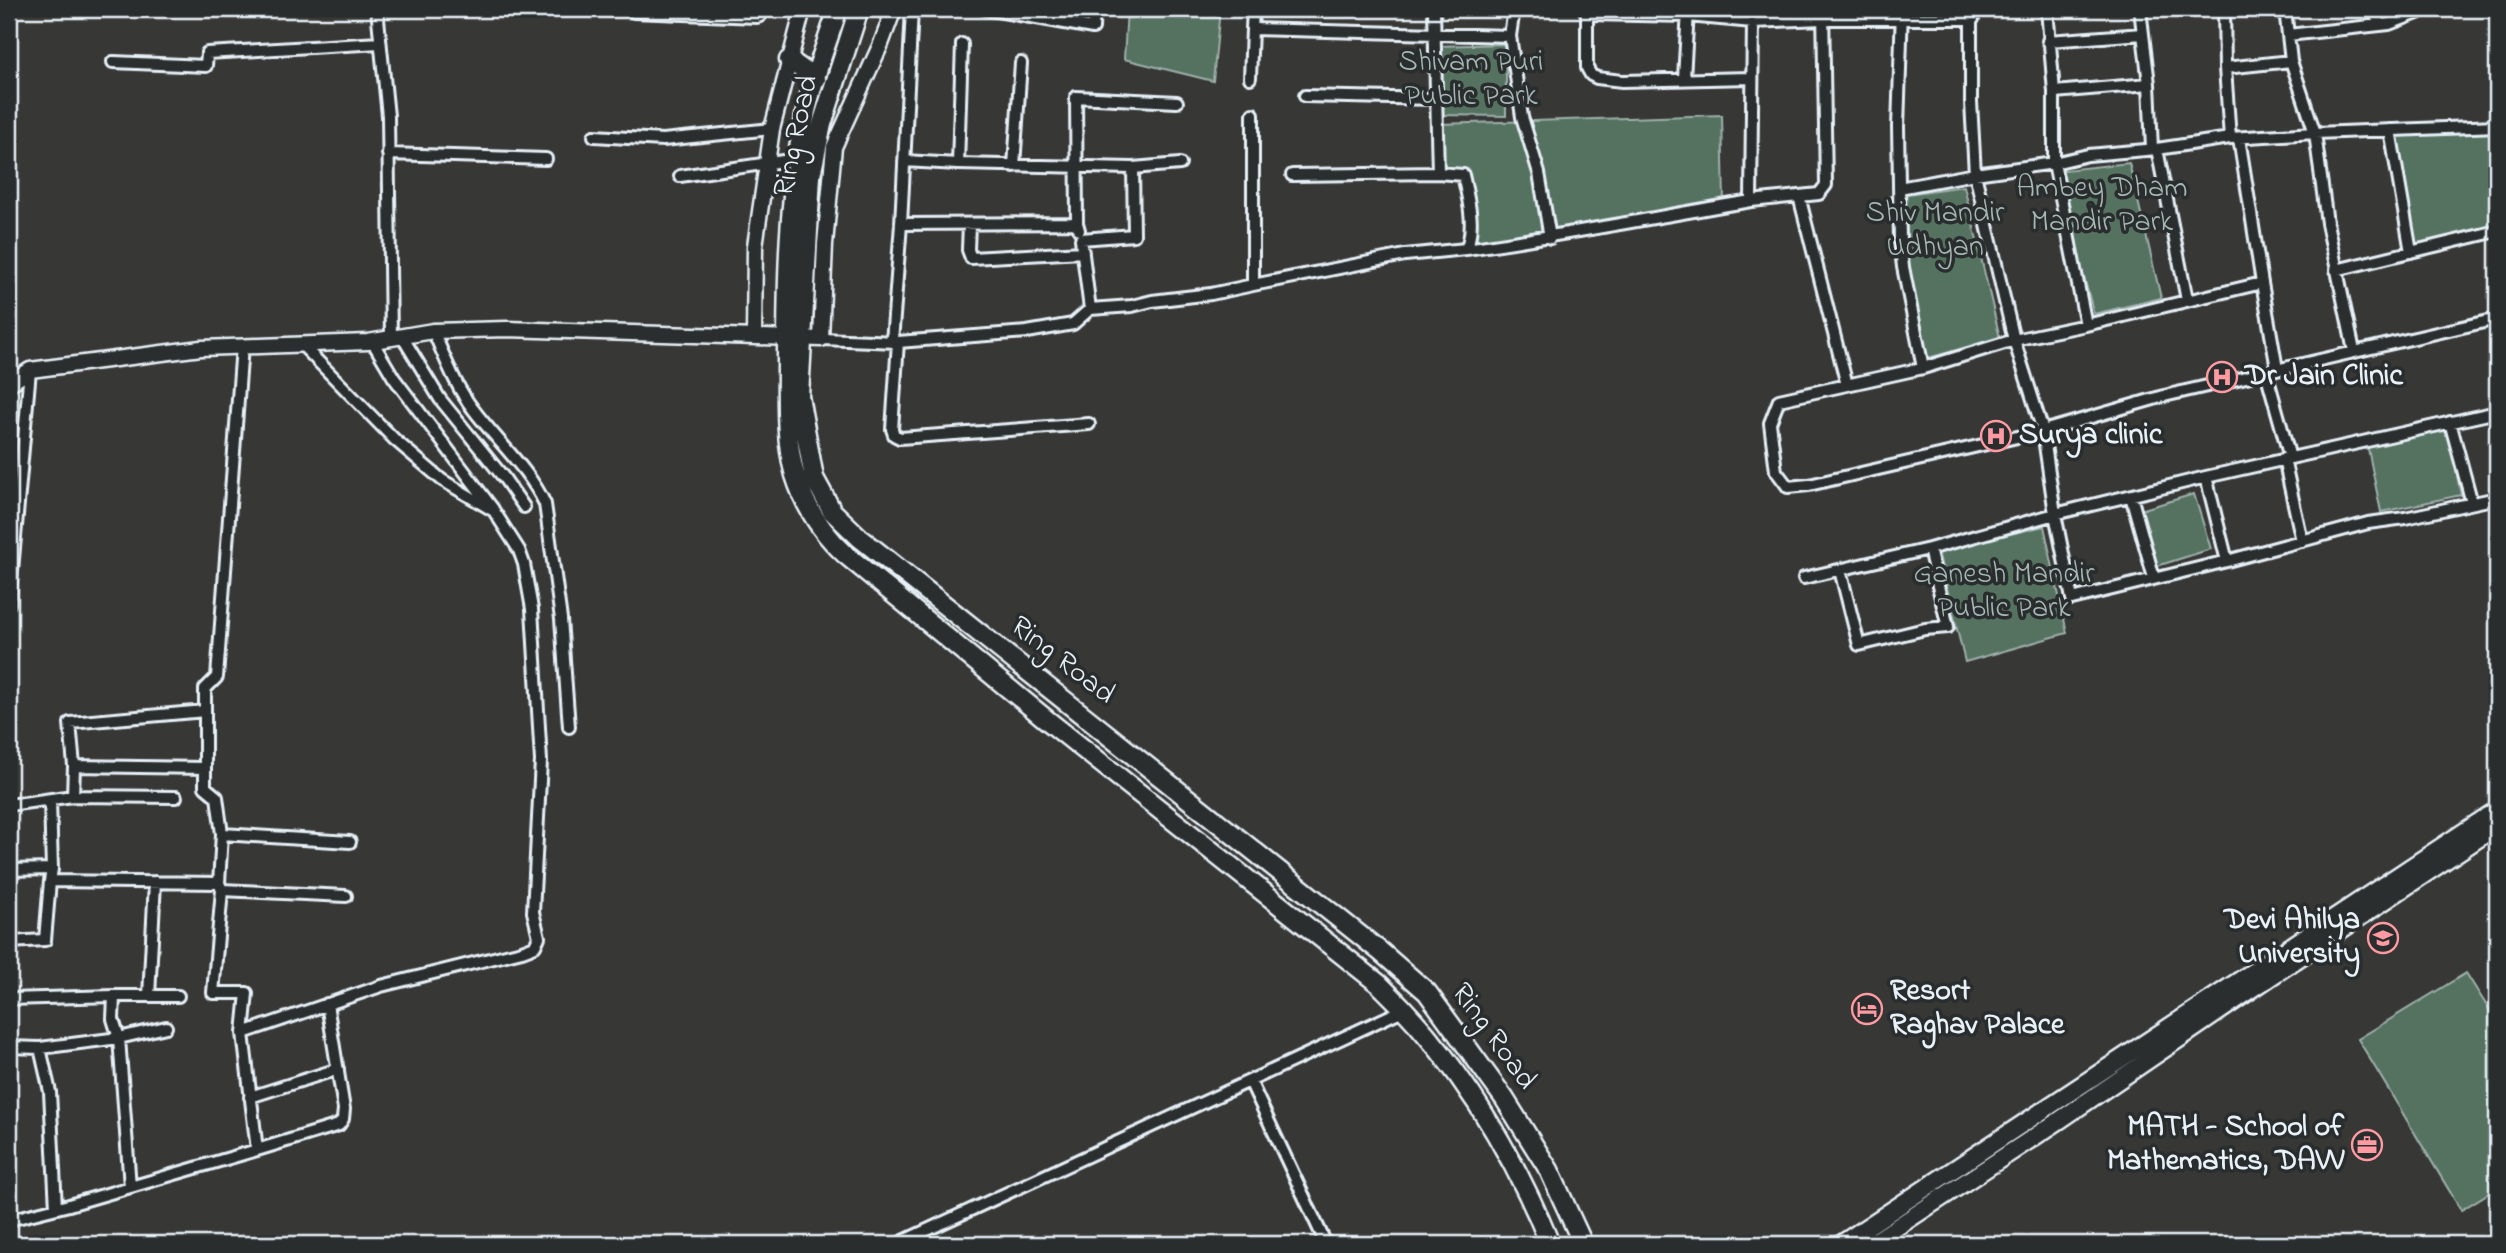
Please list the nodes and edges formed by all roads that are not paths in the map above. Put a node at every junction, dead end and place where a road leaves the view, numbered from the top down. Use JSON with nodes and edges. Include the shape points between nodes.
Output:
{"nodes":[{"id":1,"x":377,"y":9,"type":"edge"},
{"id":2,"x":763,"y":9,"type":"edge"},
{"id":3,"x":803,"y":9,"type":"edge"},
{"id":4,"x":838,"y":9,"type":"edge"},
{"id":5,"x":859,"y":9,"type":"edge"},
{"id":6,"x":894,"y":9,"type":"edge"},
{"id":7,"x":912,"y":9,"type":"edge"},
{"id":8,"x":985,"y":9,"type":"edge"},
{"id":9,"x":1094,"y":9,"type":"edge"},
{"id":10,"x":1253,"y":9,"type":"edge"},
{"id":11,"x":1434,"y":9,"type":"edge"},
{"id":12,"x":1514,"y":9,"type":"edge"},
{"id":13,"x":1754,"y":9,"type":"edge"},
{"id":14,"x":2047,"y":9,"type":"edge"},
{"id":15,"x":2140,"y":9,"type":"edge"},
{"id":16,"x":2224,"y":9,"type":"edge"},
{"id":17,"x":2285,"y":9,"type":"edge"},
{"id":18,"x":2372,"y":9,"type":"edge"},
{"id":19,"x":2428,"y":9,"type":"edge"},
{"id":20,"x":1585,"y":11,"type":"edge"},
{"id":21,"x":634,"y":12,"type":"dead end"},
{"id":22,"x":1628,"y":12,"type":"edge"},
{"id":23,"x":1688,"y":12,"type":"edge"},
{"id":24,"x":1027,"y":13,"type":"edge"},
{"id":25,"x":1823,"y":14,"type":"edge"},
{"id":26,"x":1902,"y":14,"type":"edge"},
{"id":27,"x":1972,"y":14,"type":"edge"},
{"id":28,"x":1753,"y":22,"type":"junction"},
{"id":29,"x":2380,"y":23,"type":"junction"},
{"id":30,"x":1252,"y":29,"type":"junction"},
{"id":31,"x":1434,"y":33,"type":"junction"},
{"id":32,"x":2143,"y":34,"type":"junction"},
{"id":33,"x":2288,"y":34,"type":"junction"},
{"id":34,"x":1510,"y":36,"type":"junction"},
{"id":35,"x":2048,"y":41,"type":"junction"},
{"id":36,"x":380,"y":43,"type":"junction"},
{"id":37,"x":962,"y":44,"type":"dead end"},
{"id":38,"x":789,"y":60,"type":"junction"},
{"id":39,"x":2291,"y":61,"type":"junction"},
{"id":40,"x":113,"y":62,"type":"dead end"},
{"id":41,"x":1021,"y":63,"type":"dead end"},
{"id":42,"x":2225,"y":68,"type":"junction"},
{"id":43,"x":1250,"y":78,"type":"dead end"},
{"id":44,"x":1685,"y":78,"type":"junction"},
{"id":45,"x":1751,"y":78,"type":"junction"},
{"id":46,"x":816,"y":79,"type":"junction"},
{"id":47,"x":2149,"y":83,"type":"junction"},
{"id":48,"x":2053,"y":92,"type":"junction"},
{"id":49,"x":1305,"y":96,"type":"dead end"},
{"id":50,"x":1435,"y":99,"type":"junction"},
{"id":51,"x":1177,"y":102,"type":"dead end"},
{"id":52,"x":1253,"y":114,"type":"dead end"},
{"id":53,"x":2497,"y":126,"type":"edge"},
{"id":54,"x":772,"y":129,"type":"junction"},
{"id":55,"x":2390,"y":130,"type":"junction"},
{"id":56,"x":2315,"y":133,"type":"junction"},
{"id":57,"x":594,"y":136,"type":"dead end"},
{"id":58,"x":2234,"y":138,"type":"junction"},
{"id":59,"x":2155,"y":149,"type":"junction"},
{"id":60,"x":388,"y":154,"type":"junction"},
{"id":61,"x":546,"y":159,"type":"dead end"},
{"id":62,"x":797,"y":159,"type":"junction"},
{"id":63,"x":904,"y":161,"type":"junction"},
{"id":64,"x":2054,"y":163,"type":"junction"},
{"id":65,"x":958,"y":164,"type":"junction"},
{"id":66,"x":1180,"y":164,"type":"dead end"},
{"id":67,"x":768,"y":165,"type":"junction"},
{"id":68,"x":1014,"y":166,"type":"junction"},
{"id":69,"x":1076,"y":167,"type":"junction"},
{"id":70,"x":1133,"y":168,"type":"junction"},
{"id":71,"x":1438,"y":173,"type":"junction"},
{"id":72,"x":1975,"y":174,"type":"junction"},
{"id":73,"x":1292,"y":175,"type":"dead end"},
{"id":74,"x":680,"y":176,"type":"dead end"},
{"id":75,"x":1899,"y":188,"type":"junction"},
{"id":76,"x":1798,"y":196,"type":"junction"},
{"id":77,"x":1751,"y":201,"type":"junction"},
{"id":78,"x":1077,"y":223,"type":"junction"},
{"id":79,"x":901,"y":224,"type":"junction"},
{"id":80,"x":970,"y":225,"type":"junction"},
{"id":81,"x":2497,"y":231,"type":"edge"},
{"id":82,"x":1549,"y":238,"type":"junction"},
{"id":83,"x":1082,"y":239,"type":"junction"},
{"id":84,"x":1466,"y":249,"type":"junction"},
{"id":85,"x":1083,"y":252,"type":"junction"},
{"id":86,"x":2411,"y":253,"type":"junction"},
{"id":87,"x":2336,"y":271,"type":"junction"},
{"id":88,"x":2262,"y":283,"type":"junction"},
{"id":89,"x":1253,"y":285,"type":"junction"},
{"id":90,"x":2187,"y":300,"type":"junction"},
{"id":91,"x":1090,"y":309,"type":"junction"},
{"id":92,"x":2497,"y":319,"type":"edge"},
{"id":93,"x":2086,"y":326,"type":"junction"},
{"id":94,"x":433,"y":331,"type":"junction"},
{"id":95,"x":754,"y":337,"type":"junction"},
{"id":96,"x":397,"y":338,"type":"junction"},
{"id":97,"x":794,"y":338,"type":"junction"},
{"id":98,"x":821,"y":339,"type":"junction"},
{"id":99,"x":2014,"y":340,"type":"junction"},
{"id":100,"x":372,"y":341,"type":"junction"},
{"id":101,"x":895,"y":342,"type":"junction"},
{"id":102,"x":302,"y":345,"type":"junction"},
{"id":103,"x":242,"y":346,"type":"junction"},
{"id":104,"x":2354,"y":351,"type":"junction"},
{"id":105,"x":1923,"y":368,"type":"junction"},
{"id":106,"x":30,"y":370,"type":"junction"},
{"id":107,"x":2272,"y":371,"type":"junction"},
{"id":108,"x":9,"y":384,"type":"edge"},
{"id":109,"x":1847,"y":385,"type":"junction"},
{"id":110,"x":2497,"y":412,"type":"edge"},
{"id":111,"x":2450,"y":422,"type":"junction"},
{"id":112,"x":1089,"y":424,"type":"dead end"},
{"id":113,"x":2043,"y":431,"type":"junction"},
{"id":114,"x":2287,"y":458,"type":"junction"},
{"id":115,"x":2206,"y":477,"type":"junction"},
{"id":116,"x":2132,"y":496,"type":"junction"},
{"id":117,"x":2497,"y":498,"type":"edge"},
{"id":118,"x":2472,"y":503,"type":"junction"},
{"id":119,"x":524,"y":507,"type":"dead end"},
{"id":120,"x":494,"y":511,"type":"junction"},
{"id":121,"x":2055,"y":514,"type":"junction"},
{"id":122,"x":2302,"y":541,"type":"junction"},
{"id":123,"x":1930,"y":550,"type":"junction"},
{"id":124,"x":2227,"y":561,"type":"junction"},
{"id":125,"x":1840,"y":570,"type":"junction"},
{"id":126,"x":2154,"y":578,"type":"junction"},
{"id":127,"x":1804,"y":579,"type":"dead end"},
{"id":128,"x":9,"y":604,"type":"edge"},
{"id":129,"x":205,"y":711,"type":"junction"},
{"id":130,"x":569,"y":727,"type":"dead end"},
{"id":131,"x":74,"y":766,"type":"junction"},
{"id":132,"x":205,"y":768,"type":"junction"},
{"id":133,"x":73,"y":796,"type":"junction"},
{"id":134,"x":176,"y":797,"type":"dead end"},
{"id":135,"x":50,"y":800,"type":"junction"},
{"id":136,"x":9,"y":805,"type":"edge"},
{"id":137,"x":2497,"y":810,"type":"edge"},
{"id":138,"x":2497,"y":826,"type":"edge"},
{"id":139,"x":222,"y":834,"type":"junction"},
{"id":140,"x":350,"y":842,"type":"dead end"},
{"id":141,"x":52,"y":869,"type":"junction"},
{"id":142,"x":9,"y":870,"type":"edge"},
{"id":143,"x":50,"y":881,"type":"junction"},
{"id":144,"x":155,"y":882,"type":"junction"},
{"id":145,"x":220,"y":887,"type":"junction"},
{"id":146,"x":346,"y":896,"type":"dead end"},
{"id":147,"x":9,"y":942,"type":"edge"},
{"id":148,"x":114,"y":996,"type":"junction"},
{"id":149,"x":149,"y":996,"type":"junction"},
{"id":150,"x":178,"y":996,"type":"dead end"},
{"id":151,"x":9,"y":999,"type":"edge"},
{"id":152,"x":327,"y":1004,"type":"junction"},
{"id":153,"x":1405,"y":1009,"type":"junction"},
{"id":154,"x":166,"y":1027,"type":"dead end"},
{"id":155,"x":243,"y":1033,"type":"junction"},
{"id":156,"x":119,"y":1038,"type":"junction"},
{"id":157,"x":9,"y":1047,"type":"edge"},
{"id":158,"x":40,"y":1048,"type":"junction"},
{"id":159,"x":338,"y":1069,"type":"junction"},
{"id":160,"x":1250,"y":1081,"type":"junction"},
{"id":161,"x":250,"y":1097,"type":"junction"},
{"id":162,"x":257,"y":1150,"type":"junction"},
{"id":163,"x":130,"y":1187,"type":"junction"},
{"id":164,"x":1931,"y":1195,"type":"junction"},
{"id":165,"x":56,"y":1208,"type":"junction"},
{"id":166,"x":9,"y":1220,"type":"edge"},
{"id":167,"x":897,"y":1244,"type":"edge"},
{"id":168,"x":1326,"y":1244,"type":"edge"},
{"id":169,"x":1550,"y":1244,"type":"edge"},
{"id":170,"x":1583,"y":1244,"type":"edge"},
{"id":171,"x":1841,"y":1244,"type":"edge"},
{"id":172,"x":1871,"y":1244,"type":"edge"}],
"edges":[{"from":1,"to":36,"type":"street"},
{"from":2,"to":21,"type":"street","via":[[757,18]]},
{"from":3,"to":38,"type":"street"},
{"from":4,"to":46,"type":"highway","name":"Ring Road"},
{"from":5,"to":97,"type":"highway","name":"Ring Road","via":[[822,124],[811,175]]},
{"from":6,"to":98,"type":"street","via":[[834,147]]},
{"from":7,"to":63,"type":"street"},
{"from":8,"to":24,"type":"street"},
{"from":9,"to":24,"type":"street","via":[[1093,28]]},
{"from":10,"to":30,"type":"street"},
{"from":11,"to":31,"type":"street"},
{"from":12,"to":34,"type":"street"},
{"from":13,"to":28,"type":"street"},
{"from":14,"to":35,"type":"street"},
{"from":15,"to":32,"type":"street"},
{"from":16,"to":42,"type":"street"},
{"from":17,"to":33,"type":"street"},
{"from":18,"to":29,"type":"street"},
{"from":19,"to":29,"type":"street"},
{"from":20,"to":22,"type":"street"},
{"from":20,"to":44,"type":"street","via":[[1591,75],[1622,81]]},
{"from":22,"to":23,"type":"street"},
{"from":23,"to":28,"type":"street"},
{"from":23,"to":44,"type":"street"},
{"from":25,"to":26,"type":"street"},
{"from":25,"to":28,"type":"street"},
{"from":25,"to":76,"type":"street","via":[[1826,185],[1819,194]]},
{"from":26,"to":27,"type":"street"},
{"from":26,"to":75,"type":"street"},
{"from":27,"to":72,"type":"street"},
{"from":28,"to":45,"type":"street"},
{"from":29,"to":33,"type":"street"},
{"from":30,"to":31,"type":"street"},
{"from":30,"to":43,"type":"street"},
{"from":31,"to":34,"type":"street"},
{"from":31,"to":50,"type":"street"},
{"from":32,"to":35,"type":"street"},
{"from":32,"to":47,"type":"street"},
{"from":33,"to":39,"type":"street"},
{"from":34,"to":82,"type":"street","via":[[1522,117],[1539,173]]},
{"from":35,"to":48,"type":"street"},
{"from":36,"to":40,"type":"street","via":[[207,53],[206,66]]},
{"from":36,"to":60,"type":"street"},
{"from":37,"to":65,"type":"street"},
{"from":38,"to":46,"type":"highway"},
{"from":38,"to":54,"type":"street"},
{"from":39,"to":42,"type":"street"},
{"from":39,"to":56,"type":"street"},
{"from":41,"to":68,"type":"street"},
{"from":42,"to":58,"type":"street"},
{"from":44,"to":45,"type":"street"},
{"from":45,"to":77,"type":"street"},
{"from":46,"to":62,"type":"highway","name":"Ring Road"},
{"from":47,"to":48,"type":"street"},
{"from":47,"to":59,"type":"street"},
{"from":48,"to":64,"type":"street"},
{"from":49,"to":50,"type":"street"},
{"from":50,"to":71,"type":"street"},
{"from":51,"to":69,"type":"street","via":[[1076,97]]},
{"from":52,"to":89,"type":"street"},
{"from":53,"to":55,"type":"street"},
{"from":54,"to":57,"type":"street","via":[[663,140]]},
{"from":54,"to":67,"type":"street"},
{"from":55,"to":56,"type":"street"},
{"from":55,"to":86,"type":"street"},
{"from":56,"to":58,"type":"street"},
{"from":56,"to":87,"type":"street"},
{"from":58,"to":59,"type":"street"},
{"from":58,"to":88,"type":"street"},
{"from":59,"to":64,"type":"street"},
{"from":59,"to":90,"type":"street"},
{"from":60,"to":61,"type":"street"},
{"from":60,"to":96,"type":"street"},
{"from":62,"to":67,"type":"street"},
{"from":62,"to":97,"type":"highway","name":"Ring Road","via":[[788,279]]},
{"from":63,"to":65,"type":"street"},
{"from":63,"to":79,"type":"street"},
{"from":64,"to":72,"type":"street"},
{"from":64,"to":93,"type":"street"},
{"from":65,"to":68,"type":"street"},
{"from":66,"to":70,"type":"street"},
{"from":67,"to":74,"type":"street"},
{"from":67,"to":95,"type":"street","via":[[755,246]]},
{"from":68,"to":69,"type":"street"},
{"from":69,"to":70,"type":"street"},
{"from":69,"to":78,"type":"street"},
{"from":70,"to":83,"type":"street","via":[[1134,235]]},
{"from":71,"to":73,"type":"street"},
{"from":71,"to":84,"type":"street","via":[[1463,175],[1471,238]]},
{"from":72,"to":75,"type":"street"},
{"from":72,"to":99,"type":"street"},
{"from":75,"to":105,"type":"street","via":[[1903,267]]},
{"from":76,"to":77,"type":"street"},
{"from":76,"to":109,"type":"street"},
{"from":77,"to":82,"type":"street"},
{"from":78,"to":80,"type":"street"},
{"from":78,"to":83,"type":"street"},
{"from":79,"to":80,"type":"street"},
{"from":79,"to":101,"type":"street"},
{"from":80,"to":85,"type":"street","via":[[971,258]]},
{"from":81,"to":86,"type":"street"},
{"from":82,"to":84,"type":"street"},
{"from":83,"to":85,"type":"street"},
{"from":84,"to":89,"type":"street","via":[[1405,255]]},
{"from":85,"to":91,"type":"street"},
{"from":86,"to":87,"type":"street"},
{"from":87,"to":104,"type":"street"},
{"from":88,"to":90,"type":"street"},
{"from":88,"to":107,"type":"street"},
{"from":89,"to":91,"type":"street"},
{"from":90,"to":93,"type":"street"},
{"from":91,"to":101,"type":"street","via":[[1073,324],[1027,332]]},
{"from":92,"to":104,"type":"street"},
{"from":93,"to":99,"type":"street"},
{"from":94,"to":95,"type":"street"},
{"from":94,"to":96,"type":"street"},
{"from":94,"to":130,"type":"street","via":[[458,387],[545,504],[561,619]]},
{"from":95,"to":97,"type":"street"},
{"from":96,"to":100,"type":"street"},
{"from":96,"to":119,"type":"street"},
{"from":97,"to":98,"type":"street"},
{"from":97,"to":153,"type":"highway","name":"Ring Road","via":[[788,419],[794,473],[825,535]]},
{"from":97,"to":170,"type":"highway","name":"Ring Road","via":[[814,478],[832,511],[1427,992],[1504,1098],[1549,1170]]},
{"from":98,"to":101,"type":"street"},
{"from":99,"to":105,"type":"street"},
{"from":99,"to":113,"type":"street"},
{"from":100,"to":102,"type":"street"},
{"from":100,"to":120,"type":"street","via":[[394,379]]},
{"from":101,"to":112,"type":"street","via":[[891,429],[900,438]]},
{"from":102,"to":103,"type":"street"},
{"from":102,"to":120,"type":"street","via":[[442,480]]},
{"from":103,"to":106,"type":"street"},
{"from":103,"to":129,"type":"street","via":[[217,677],[205,689]]},
{"from":104,"to":107,"type":"street"},
{"from":105,"to":109,"type":"street"},
{"from":106,"to":108,"type":"street"},
{"from":106,"to":128,"type":"street"},
{"from":107,"to":113,"type":"street"},
{"from":107,"to":114,"type":"street"},
{"from":109,"to":113,"type":"street","via":[[1779,400],[1770,423],[1776,471],[1788,487]]},
{"from":110,"to":111,"type":"street"},
{"from":111,"to":114,"type":"street"},
{"from":111,"to":118,"type":"street"},
{"from":113,"to":121,"type":"street"},
{"from":114,"to":115,"type":"street"},
{"from":114,"to":122,"type":"street"},
{"from":115,"to":116,"type":"street"},
{"from":115,"to":124,"type":"street"},
{"from":116,"to":121,"type":"street"},
{"from":116,"to":126,"type":"street"},
{"from":117,"to":118,"type":"street"},
{"from":118,"to":122,"type":"street"},
{"from":120,"to":152,"type":"street","via":[[519,550],[531,609],[541,761],[533,912],[539,937],[535,946],[522,951]]},
{"from":121,"to":123,"type":"street"},
{"from":121,"to":126,"type":"street","via":[[2072,599]]},
{"from":122,"to":124,"type":"street"},
{"from":123,"to":125,"type":"street"},
{"from":123,"to":125,"type":"street","via":[[1948,627],[1859,645]]},
{"from":124,"to":126,"type":"street"},
{"from":125,"to":127,"type":"street"},
{"from":129,"to":131,"type":"street","via":[[70,723]]},
{"from":129,"to":132,"type":"street"},
{"from":131,"to":132,"type":"street"},
{"from":131,"to":133,"type":"street"},
{"from":132,"to":139,"type":"street","via":[[205,787],[217,797]]},
{"from":133,"to":134,"type":"street"},
{"from":133,"to":135,"type":"street"},
{"from":135,"to":136,"type":"street"},
{"from":135,"to":141,"type":"street"},
{"from":137,"to":164,"type":"main road"},
{"from":138,"to":164,"type":"main road"},
{"from":139,"to":140,"type":"street"},
{"from":139,"to":145,"type":"street"},
{"from":141,"to":142,"type":"street"},
{"from":141,"to":143,"type":"street"},
{"from":143,"to":144,"type":"street"},
{"from":143,"to":147,"type":"street","via":[[45,940]]},
{"from":144,"to":145,"type":"street"},
{"from":144,"to":149,"type":"street"},
{"from":145,"to":146,"type":"street"},
{"from":145,"to":155,"type":"street","via":[[213,993],[247,993]]},
{"from":148,"to":149,"type":"street"},
{"from":148,"to":151,"type":"street"},
{"from":148,"to":156,"type":"street","via":[[113,1019]]},
{"from":149,"to":150,"type":"street"},
{"from":152,"to":155,"type":"street"},
{"from":152,"to":159,"type":"street"},
{"from":153,"to":160,"type":"street"},
{"from":153,"to":169,"type":"highway","name":"Ring Road","via":[[1477,1100],[1528,1191]]},
{"from":154,"to":156,"type":"street"},
{"from":155,"to":161,"type":"street"},
{"from":156,"to":158,"type":"street"},
{"from":156,"to":163,"type":"street"},
{"from":157,"to":158,"type":"street"},
{"from":158,"to":165,"type":"street","via":[[50,1092]]},
{"from":159,"to":161,"type":"street"},
{"from":159,"to":162,"type":"street","via":[[344,1109],[339,1125]]},
{"from":160,"to":167,"type":"street"},
{"from":160,"to":168,"type":"street"},
{"from":161,"to":162,"type":"street"},
{"from":162,"to":163,"type":"street"},
{"from":163,"to":165,"type":"street"},
{"from":164,"to":171,"type":"main road"},
{"from":164,"to":172,"type":"main road"},
{"from":165,"to":166,"type":"street"}]}
